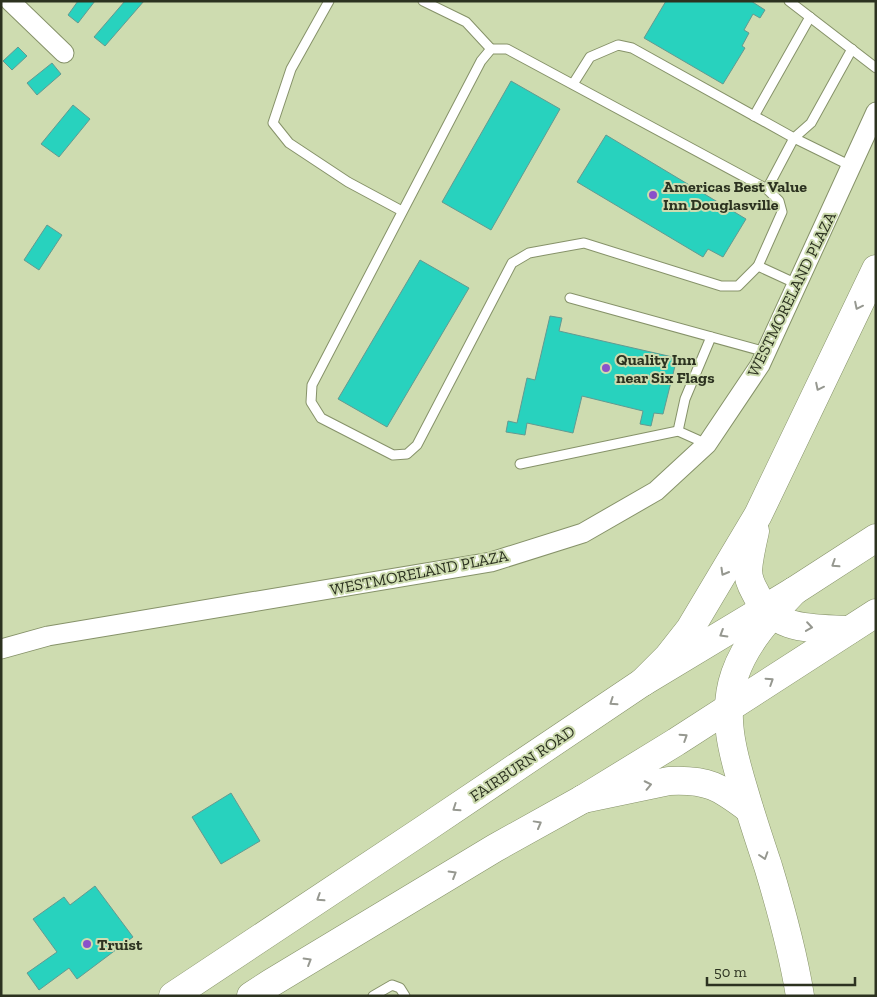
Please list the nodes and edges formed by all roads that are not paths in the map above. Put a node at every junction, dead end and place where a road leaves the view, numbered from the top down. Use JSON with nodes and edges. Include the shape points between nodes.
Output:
{"nodes":[{"id":1,"x":10,"y":1,"type":"edge"},
{"id":2,"x":329,"y":1,"type":"edge"},
{"id":3,"x":423,"y":1,"type":"edge"},
{"id":4,"x":789,"y":1,"type":"edge"},
{"id":5,"x":810,"y":17,"type":"junction"},
{"id":6,"x":491,"y":49,"type":"junction"},
{"id":7,"x":852,"y":49,"type":"junction"},
{"id":8,"x":64,"y":53,"type":"dead end"},
{"id":9,"x":876,"y":68,"type":"edge"},
{"id":10,"x":573,"y":84,"type":"junction"},
{"id":11,"x":876,"y":112,"type":"edge"},
{"id":12,"x":754,"y":116,"type":"junction"},
{"id":13,"x":794,"y":138,"type":"junction"},
{"id":14,"x":851,"y":166,"type":"junction"},
{"id":15,"x":767,"y":189,"type":"junction"},
{"id":16,"x":402,"y":211,"type":"junction"},
{"id":17,"x":758,"y":266,"type":"junction"},
{"id":18,"x":876,"y":269,"type":"edge"},
{"id":19,"x":798,"y":284,"type":"junction"},
{"id":20,"x":570,"y":298,"type":"dead end"},
{"id":21,"x":711,"y":337,"type":"junction"},
{"id":22,"x":766,"y":352,"type":"junction"},
{"id":23,"x":678,"y":431,"type":"junction"},
{"id":24,"x":707,"y":444,"type":"junction"},
{"id":25,"x":520,"y":464,"type":"dead end"},
{"id":26,"x":758,"y":515,"type":"junction"},
{"id":27,"x":876,"y":538,"type":"edge"},
{"id":28,"x":768,"y":612,"type":"junction"},
{"id":29,"x":876,"y":613,"type":"edge"},
{"id":30,"x":849,"y":630,"type":"junction"},
{"id":31,"x":1,"y":649,"type":"edge"},
{"id":32,"x":643,"y":682,"type":"junction"},
{"id":33,"x":729,"y":707,"type":"junction"},
{"id":34,"x":583,"y":799,"type":"junction"},
{"id":35,"x":750,"y":809,"type":"junction"},
{"id":36,"x":266,"y":989,"type":"edge"},
{"id":37,"x":173,"y":996,"type":"edge"},
{"id":38,"x":373,"y":996,"type":"edge"},
{"id":39,"x":405,"y":996,"type":"edge"},
{"id":40,"x":800,"y":996,"type":"edge"}],
"edges":[{"from":1,"to":8,"type":"street"},
{"from":2,"to":16,"type":"lane","via":[[291,69],[273,123],[289,143],[348,182]]},
{"from":3,"to":6,"type":"lane","via":[[466,22]]},
{"from":4,"to":5,"type":"lane"},
{"from":5,"to":7,"type":"lane"},
{"from":5,"to":12,"type":"lane"},
{"from":6,"to":10,"type":"lane","via":[[507,49]]},
{"from":6,"to":16,"type":"lane","via":[[480,61]]},
{"from":7,"to":9,"type":"lane"},
{"from":7,"to":13,"type":"lane","via":[[811,123]]},
{"from":10,"to":12,"type":"lane","via":[[590,57],[618,45],[632,48]]},
{"from":10,"to":15,"type":"lane"},
{"from":11,"to":14,"type":"street","name":"WESTMORELAND PLAZA"},
{"from":12,"to":13,"type":"lane"},
{"from":13,"to":14,"type":"lane"},
{"from":13,"to":15,"type":"lane"},
{"from":14,"to":19,"type":"street","name":"WESTMORELAND PLAZA"},
{"from":15,"to":17,"type":"lane","via":[[779,201],[782,212]]},
{"from":16,"to":17,"type":"lane","via":[[312,385],[311,402],[321,418],[394,455],[407,454],[417,445],[512,263],[529,253],[584,243],[721,286],[738,286]]},
{"from":17,"to":19,"type":"lane"},
{"from":18,"to":26,"type":"main road","one_way":true},
{"from":19,"to":22,"type":"street","name":"WESTMORELAND PLAZA"},
{"from":20,"to":21,"type":"lane"},
{"from":21,"to":22,"type":"lane"},
{"from":21,"to":23,"type":"lane","via":[[685,399]]},
{"from":22,"to":24,"type":"street","name":"WESTMORELAND PLAZA"},
{"from":23,"to":24,"type":"lane"},
{"from":23,"to":25,"type":"lane"},
{"from":24,"to":31,"type":"street","name":"WESTMORELAND PLAZA","via":[[656,491],[583,533],[491,562],[48,636]]},
{"from":26,"to":28,"type":"main road","via":[[748,572],[757,597]]},
{"from":26,"to":32,"type":"main road","one_way":true,"via":[[690,629]]},
{"from":27,"to":28,"type":"main road","name":"FAIRBURN ROAD","one_way":true,"via":[[794,591]]},
{"from":28,"to":30,"type":"main road","one_way":true,"via":[[797,626]]},
{"from":28,"to":32,"type":"main road","name":"FAIRBURN ROAD","one_way":true},
{"from":28,"to":33,"type":"main road","via":[[735,674]]},
{"from":29,"to":30,"type":"main road"},
{"from":33,"to":30,"type":"main road","one_way":true},
{"from":32,"to":37,"type":"main road","name":"FAIRBURN ROAD","one_way":true},
{"from":34,"to":33,"type":"main road","one_way":true},
{"from":33,"to":35,"type":"main road","via":[[730,735]]},
{"from":34,"to":35,"type":"main road","one_way":true,"via":[[684,780],[713,785]]},
{"from":36,"to":34,"type":"main road","one_way":true,"via":[[495,848]]},
{"from":35,"to":40,"type":"main road","one_way":true,"via":[[785,926]]},
{"from":38,"to":39,"type":"lane","via":[[392,985],[400,988]]}]}
